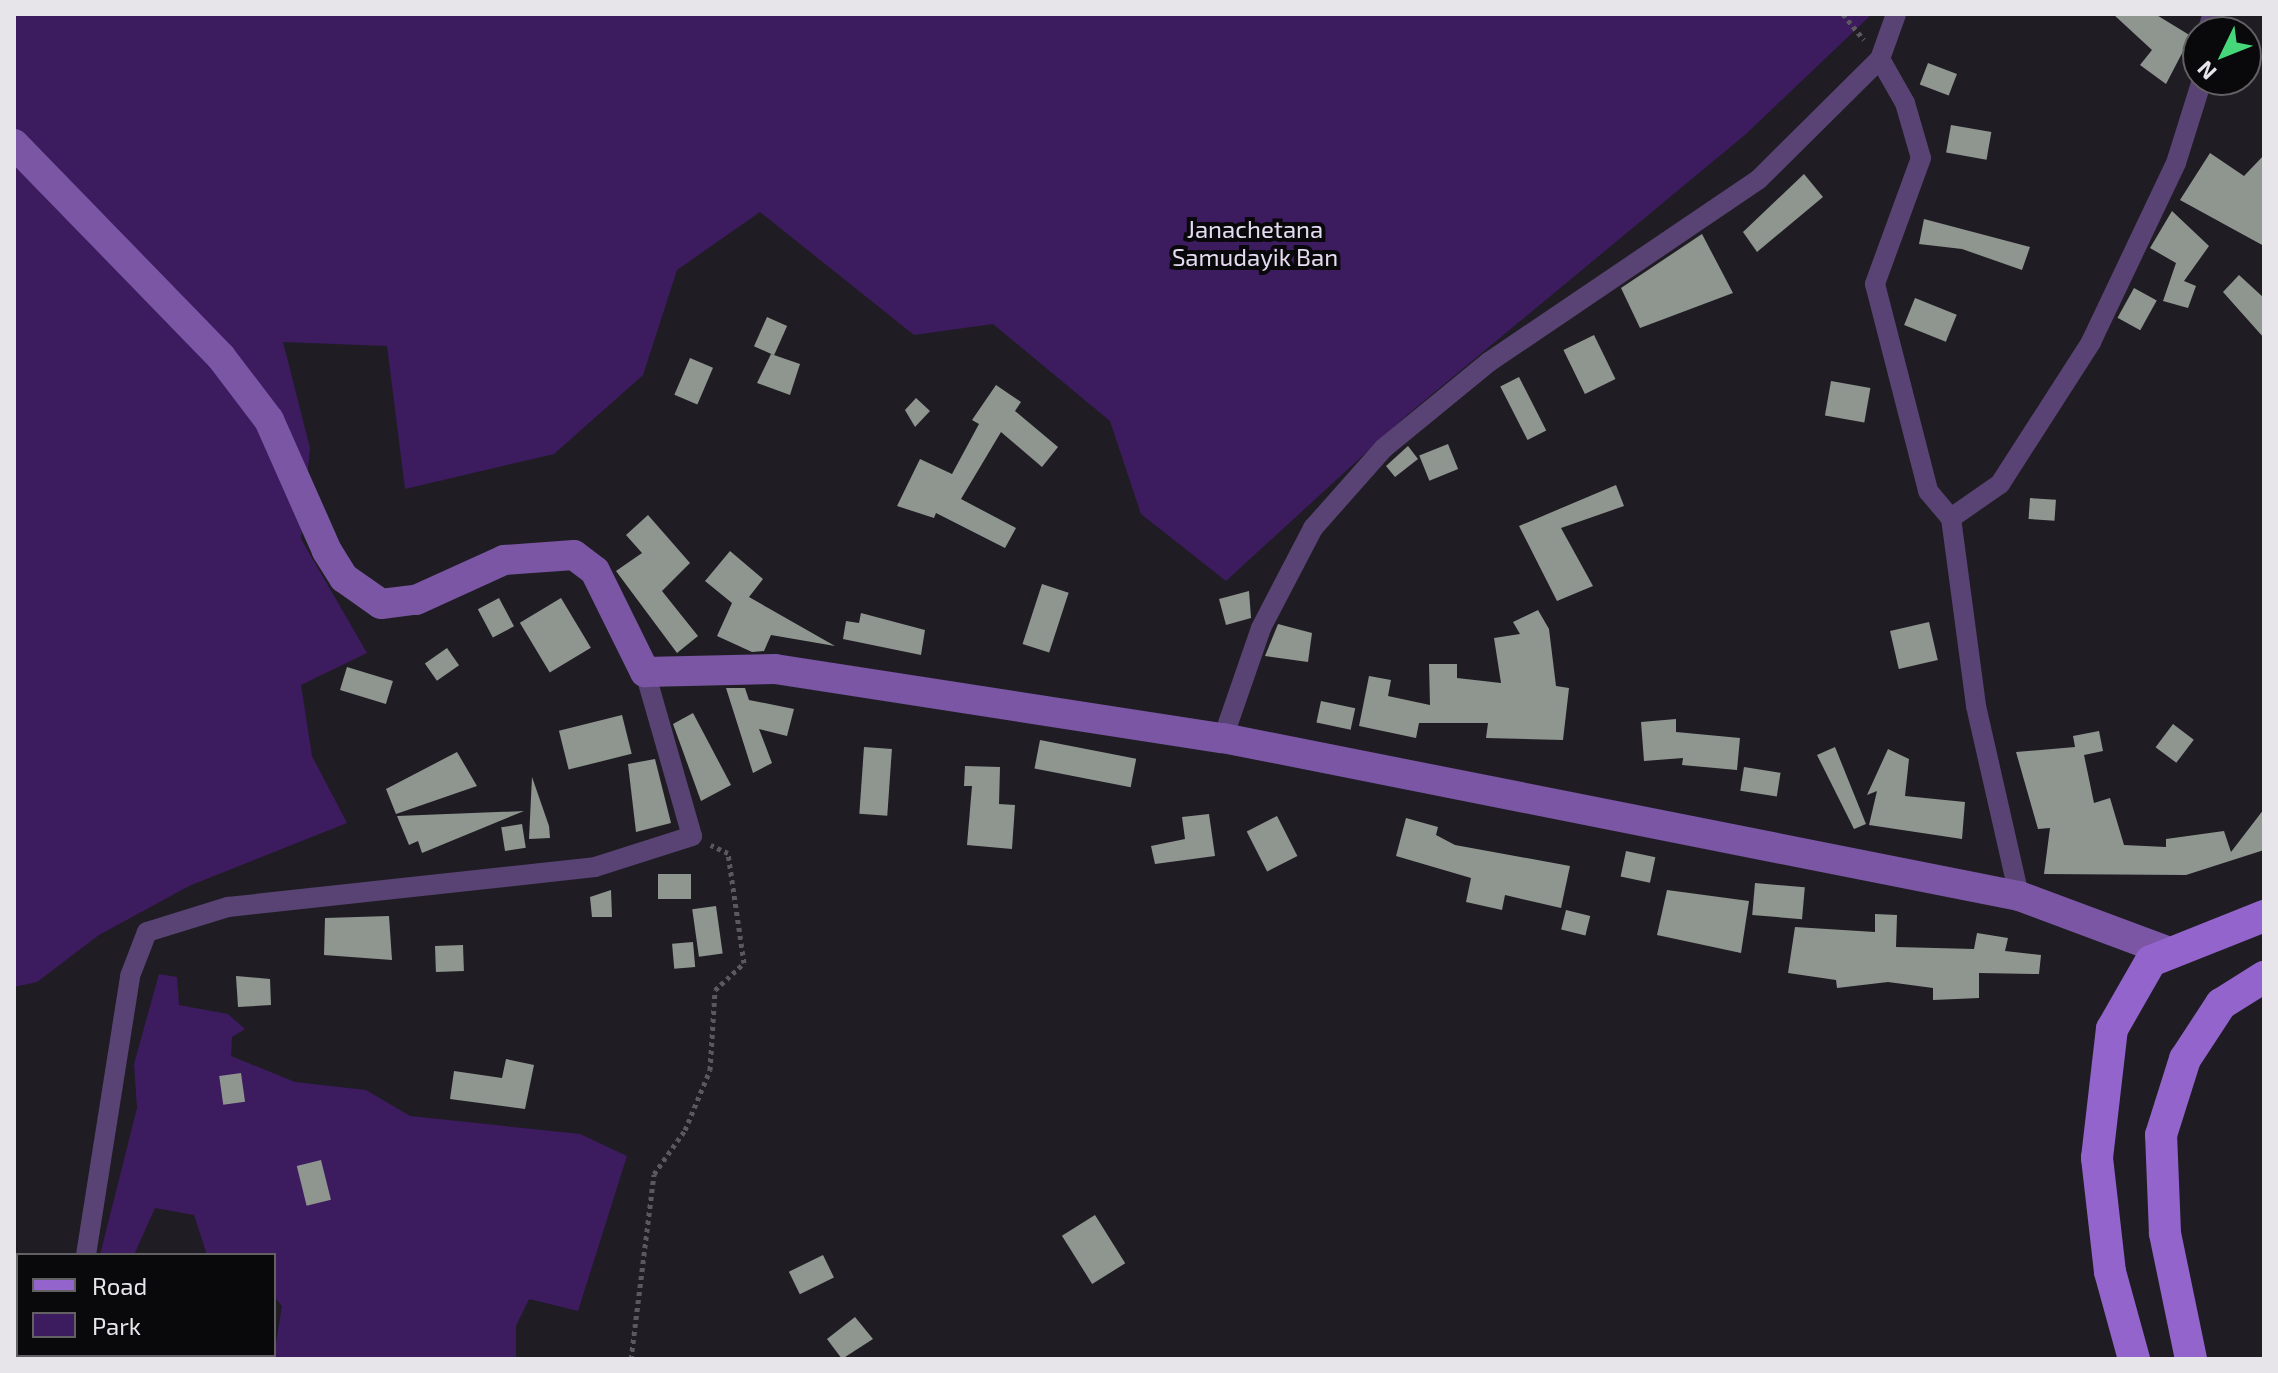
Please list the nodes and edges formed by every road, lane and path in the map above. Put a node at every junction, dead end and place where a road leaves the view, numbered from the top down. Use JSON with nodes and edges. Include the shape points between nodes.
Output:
{"nodes":[{"id":1,"x":1896,"y":14,"type":"edge"},
{"id":2,"x":1880,"y":59,"type":"junction"},
{"id":3,"x":2197,"y":96,"type":"edge"},
{"id":4,"x":14,"y":144,"type":"edge"},
{"id":5,"x":1951,"y":518,"type":"junction"},
{"id":6,"x":645,"y":672,"type":"junction"},
{"id":7,"x":1223,"y":738,"type":"junction"},
{"id":8,"x":692,"y":836,"type":"junction"},
{"id":9,"x":2019,"y":896,"type":"junction"},
{"id":10,"x":2264,"y":916,"type":"edge"},
{"id":11,"x":2167,"y":951,"type":"junction"},
{"id":12,"x":2264,"y":977,"type":"edge"},
{"id":13,"x":86,"y":1253,"type":"edge"},
{"id":14,"x":631,"y":1359,"type":"edge"},
{"id":15,"x":2134,"y":1359,"type":"edge"},
{"id":16,"x":2191,"y":1359,"type":"edge"}],
"edges":[{"from":1,"to":2,"type":"street"},
{"from":2,"to":5,"type":"street","via":[[1905,103],[1921,158],[1875,284],[1928,491]]},
{"from":2,"to":7,"type":"street","via":[[1758,180],[1489,362],[1384,448],[1313,528],[1261,628]]},
{"from":3,"to":5,"type":"street","via":[[2176,163],[2091,342],[2000,484]]},
{"from":4,"to":6,"type":"street","via":[[221,357],[269,420],[327,551],[364,596],[381,604],[416,600],[504,560],[574,555],[602,584]]},
{"from":5,"to":9,"type":"street","via":[[1976,706]]},
{"from":6,"to":7,"type":"street","via":[[775,669]]},
{"from":6,"to":8,"type":"street"},
{"from":7,"to":9,"type":"street"},
{"from":8,"to":13,"type":"street","via":[[595,867],[228,907],[147,932],[130,976]]},
{"from":8,"to":14,"type":"path","via":[[728,853],[744,963],[715,990],[710,1070],[685,1130],[654,1174]]},
{"from":9,"to":11,"type":"street"},
{"from":10,"to":11,"type":"main road"},
{"from":11,"to":15,"type":"main road","via":[[2129,988],[2112,1029],[2097,1158],[2110,1272]]},
{"from":12,"to":16,"type":"main road","via":[[2221,1004],[2185,1059],[2161,1135],[2165,1233]]}]}
